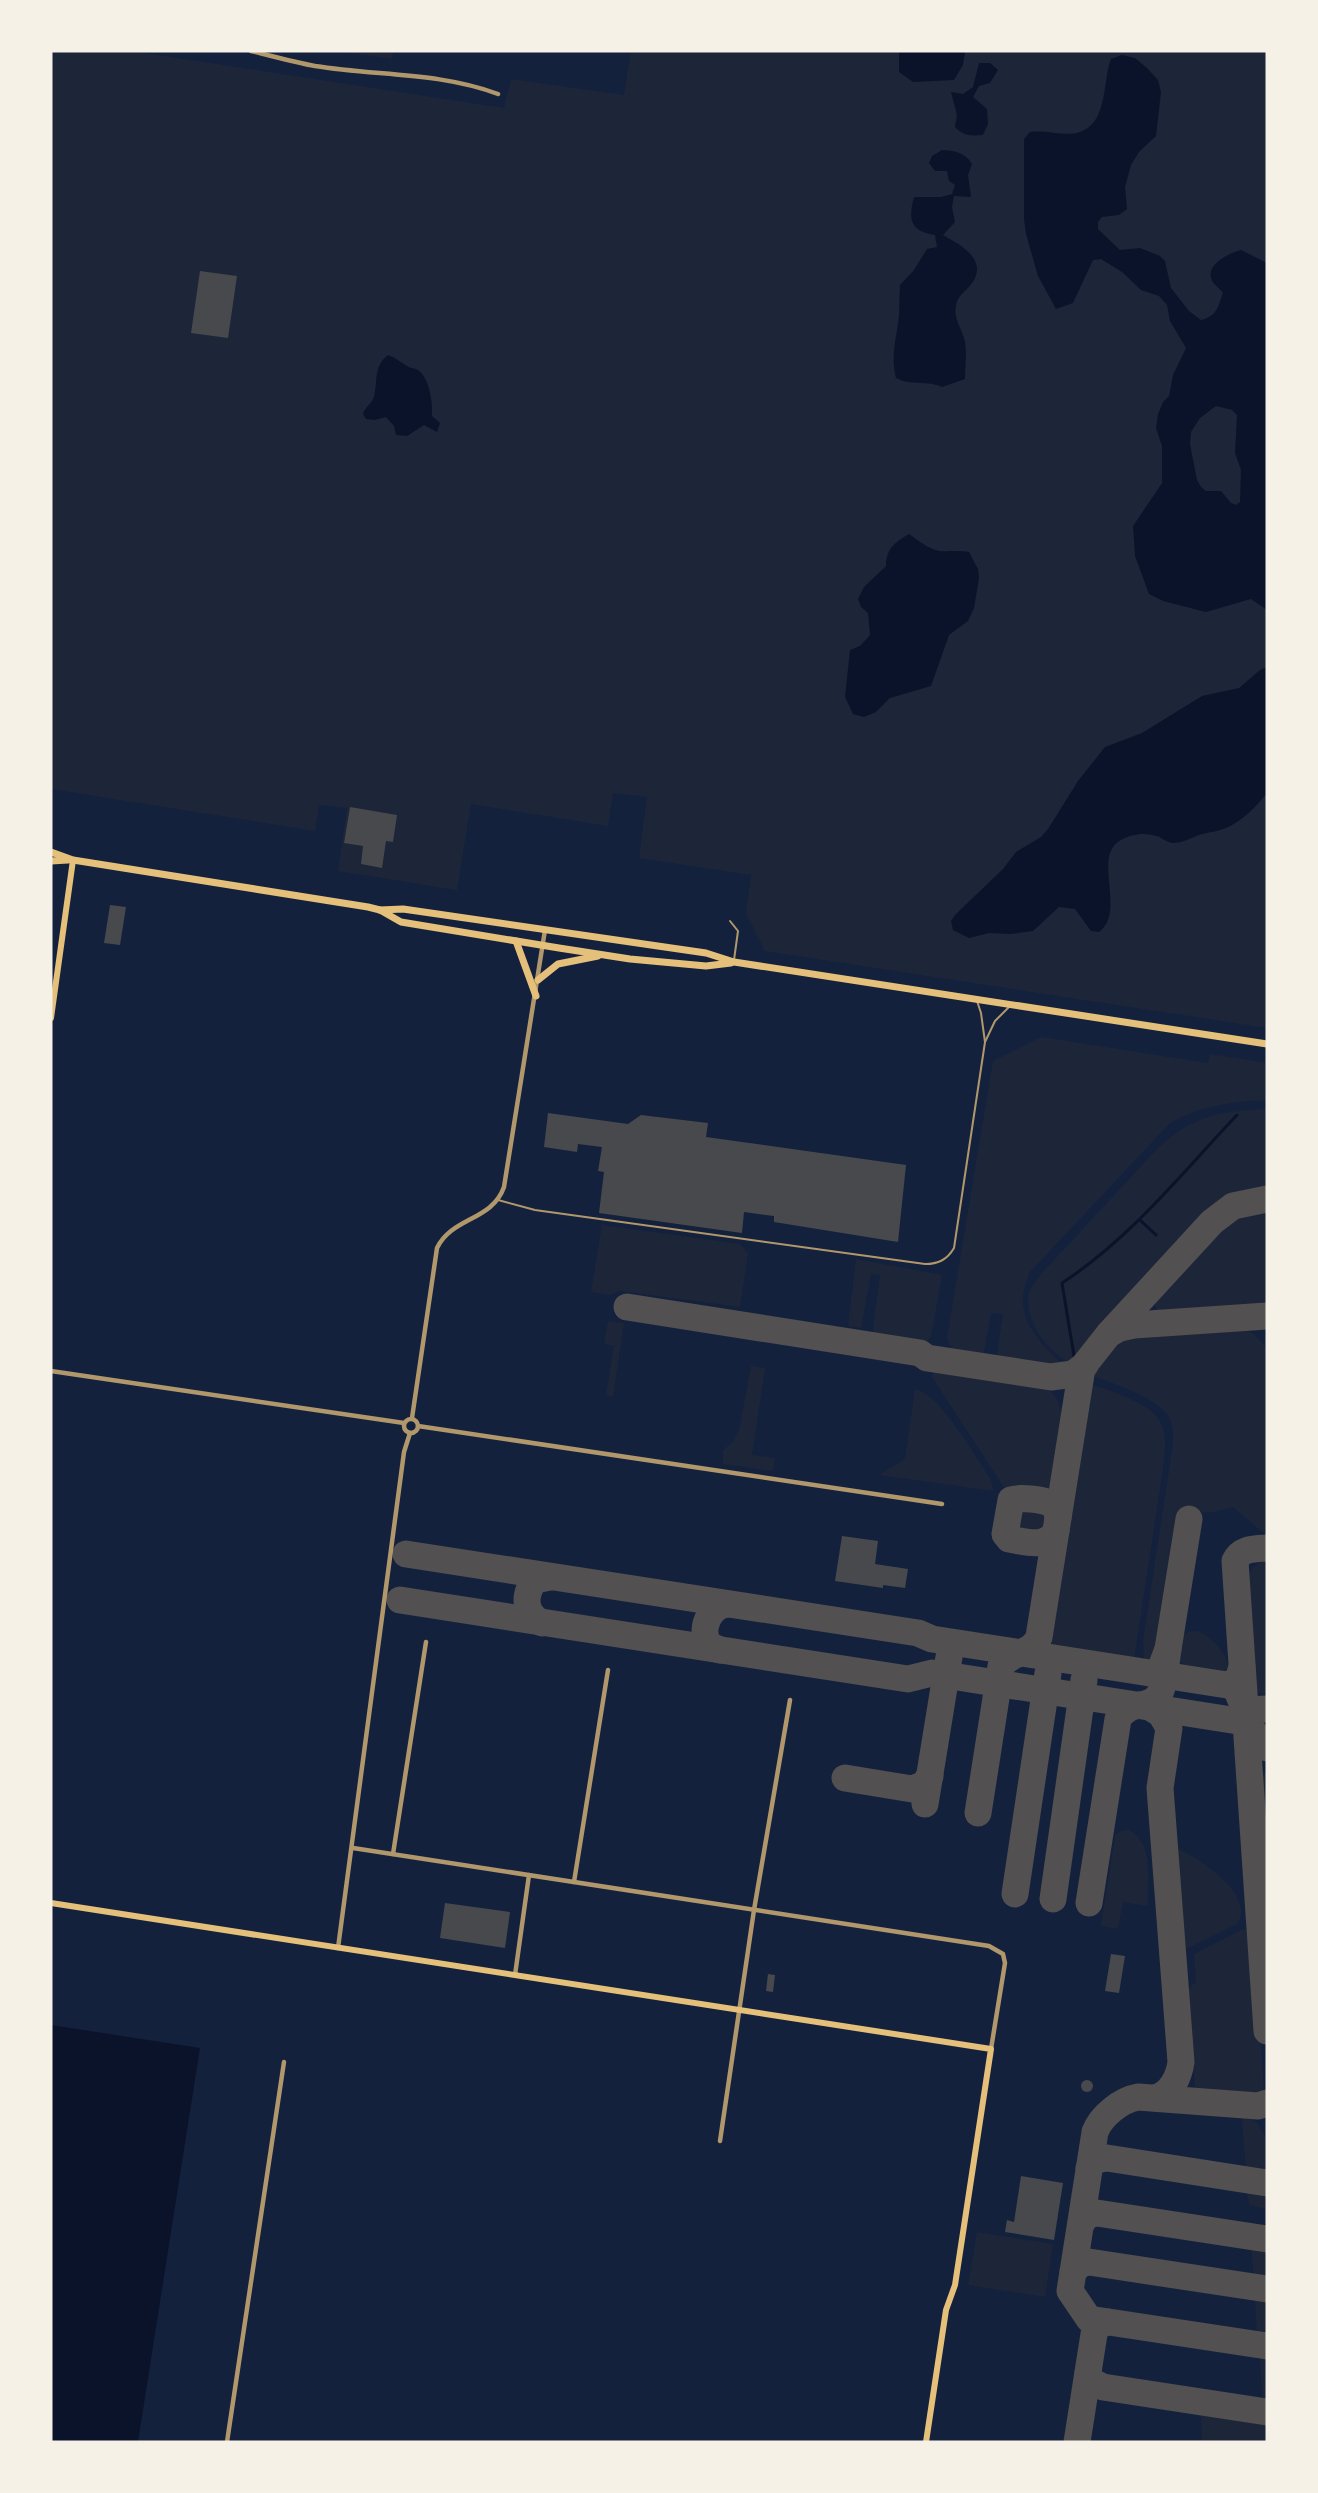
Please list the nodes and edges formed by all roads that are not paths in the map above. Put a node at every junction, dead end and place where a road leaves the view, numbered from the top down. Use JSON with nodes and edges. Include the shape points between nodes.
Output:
{"nodes":[{"id":1,"x":251,"y":51,"type":"edge"},
{"id":2,"x":498,"y":94,"type":"dead end"},
{"id":3,"x":51,"y":852,"type":"edge"},
{"id":4,"x":73,"y":860,"type":"junction"},
{"id":5,"x":51,"y":861,"type":"edge"},
{"id":6,"x":380,"y":910,"type":"junction"},
{"id":7,"x":730,"y":921,"type":"dead end"},
{"id":8,"x":545,"y":930,"type":"junction"},
{"id":9,"x":516,"y":941,"type":"junction"},
{"id":10,"x":543,"y":946,"type":"junction"},
{"id":11,"x":603,"y":955,"type":"junction"},
{"id":12,"x":734,"y":962,"type":"junction"},
{"id":13,"x":538,"y":980,"type":"junction"},
{"id":14,"x":536,"y":996,"type":"junction"},
{"id":15,"x":976,"y":999,"type":"junction"},
{"id":16,"x":1011,"y":1005,"type":"junction"},
{"id":17,"x":51,"y":1018,"type":"edge"},
{"id":18,"x":985,"y":1042,"type":"junction"},
{"id":19,"x":1267,"y":1044,"type":"edge"},
{"id":20,"x":498,"y":1200,"type":"junction"},
{"id":21,"x":51,"y":1371,"type":"edge"},
{"id":22,"x":412,"y":1419,"type":"junction"},
{"id":23,"x":404,"y":1423,"type":"junction"},
{"id":24,"x":418,"y":1426,"type":"junction"},
{"id":25,"x":410,"y":1433,"type":"junction"},
{"id":26,"x":942,"y":1504,"type":"dead end"},
{"id":27,"x":426,"y":1642,"type":"dead end"},
{"id":28,"x":608,"y":1670,"type":"dead end"},
{"id":29,"x":790,"y":1700,"type":"dead end"},
{"id":30,"x":353,"y":1848,"type":"junction"},
{"id":31,"x":393,"y":1854,"type":"junction"},
{"id":32,"x":529,"y":1875,"type":"junction"},
{"id":33,"x":574,"y":1882,"type":"junction"},
{"id":34,"x":51,"y":1903,"type":"edge"},
{"id":35,"x":754,"y":1910,"type":"junction"},
{"id":36,"x":338,"y":1948,"type":"junction"},
{"id":37,"x":515,"y":1975,"type":"junction"},
{"id":38,"x":740,"y":2009,"type":"junction"},
{"id":39,"x":991,"y":2049,"type":"junction"},
{"id":40,"x":284,"y":2062,"type":"dead end"},
{"id":41,"x":720,"y":2141,"type":"dead end"},
{"id":42,"x":227,"y":2442,"type":"edge"},
{"id":43,"x":926,"y":2442,"type":"edge"}],
"edges":[{"from":1,"to":2,"type":"street","via":[[316,66],[457,81]]},
{"from":3,"to":4,"type":"main road"},
{"from":4,"to":5,"type":"main road"},
{"from":4,"to":6,"type":"main road"},
{"from":4,"to":17,"type":"main road"},
{"from":6,"to":8,"type":"main road","via":[[403,909]]},
{"from":6,"to":9,"type":"main road","via":[[401,922]]},
{"from":7,"to":12,"type":"lane","via":[[738,931]]},
{"from":8,"to":10,"type":"street"},
{"from":8,"to":12,"type":"main road","via":[[706,953]]},
{"from":9,"to":10,"type":"main road"},
{"from":9,"to":14,"type":"main road"},
{"from":10,"to":11,"type":"main road"},
{"from":10,"to":13,"type":"street"},
{"from":11,"to":12,"type":"main road","via":[[706,966]]},
{"from":11,"to":13,"type":"main road","via":[[558,964]]},
{"from":12,"to":15,"type":"main road"},
{"from":13,"to":14,"type":"street"},
{"from":14,"to":20,"type":"street","via":[[504,1187]]},
{"from":15,"to":16,"type":"main road"},
{"from":15,"to":18,"type":"lane"},
{"from":16,"to":18,"type":"lane","via":[[995,1021]]},
{"from":16,"to":19,"type":"main road"},
{"from":18,"to":20,"type":"lane","via":[[954,1248],[940,1262],[925,1264],[535,1210]]},
{"from":20,"to":22,"type":"street","via":[[485,1213],[451,1230],[437,1248]]},
{"from":21,"to":23,"type":"street"},
{"from":22,"to":23,"type":"street"},
{"from":22,"to":24,"type":"street"},
{"from":23,"to":25,"type":"street"},
{"from":24,"to":25,"type":"street"},
{"from":24,"to":26,"type":"street"},
{"from":25,"to":30,"type":"street","via":[[404,1452]]},
{"from":27,"to":31,"type":"street"},
{"from":28,"to":33,"type":"street"},
{"from":29,"to":35,"type":"street"},
{"from":30,"to":31,"type":"street"},
{"from":30,"to":36,"type":"street"},
{"from":31,"to":32,"type":"street"},
{"from":32,"to":33,"type":"street"},
{"from":32,"to":37,"type":"street"},
{"from":33,"to":35,"type":"street"},
{"from":34,"to":36,"type":"main road"},
{"from":35,"to":38,"type":"street"},
{"from":35,"to":39,"type":"street","via":[[989,1946],[1003,1954],[1005,1963]]},
{"from":36,"to":37,"type":"main road"},
{"from":37,"to":38,"type":"main road"},
{"from":38,"to":39,"type":"main road"},
{"from":38,"to":41,"type":"street"},
{"from":39,"to":43,"type":"main road"},
{"from":40,"to":42,"type":"street"}]}
